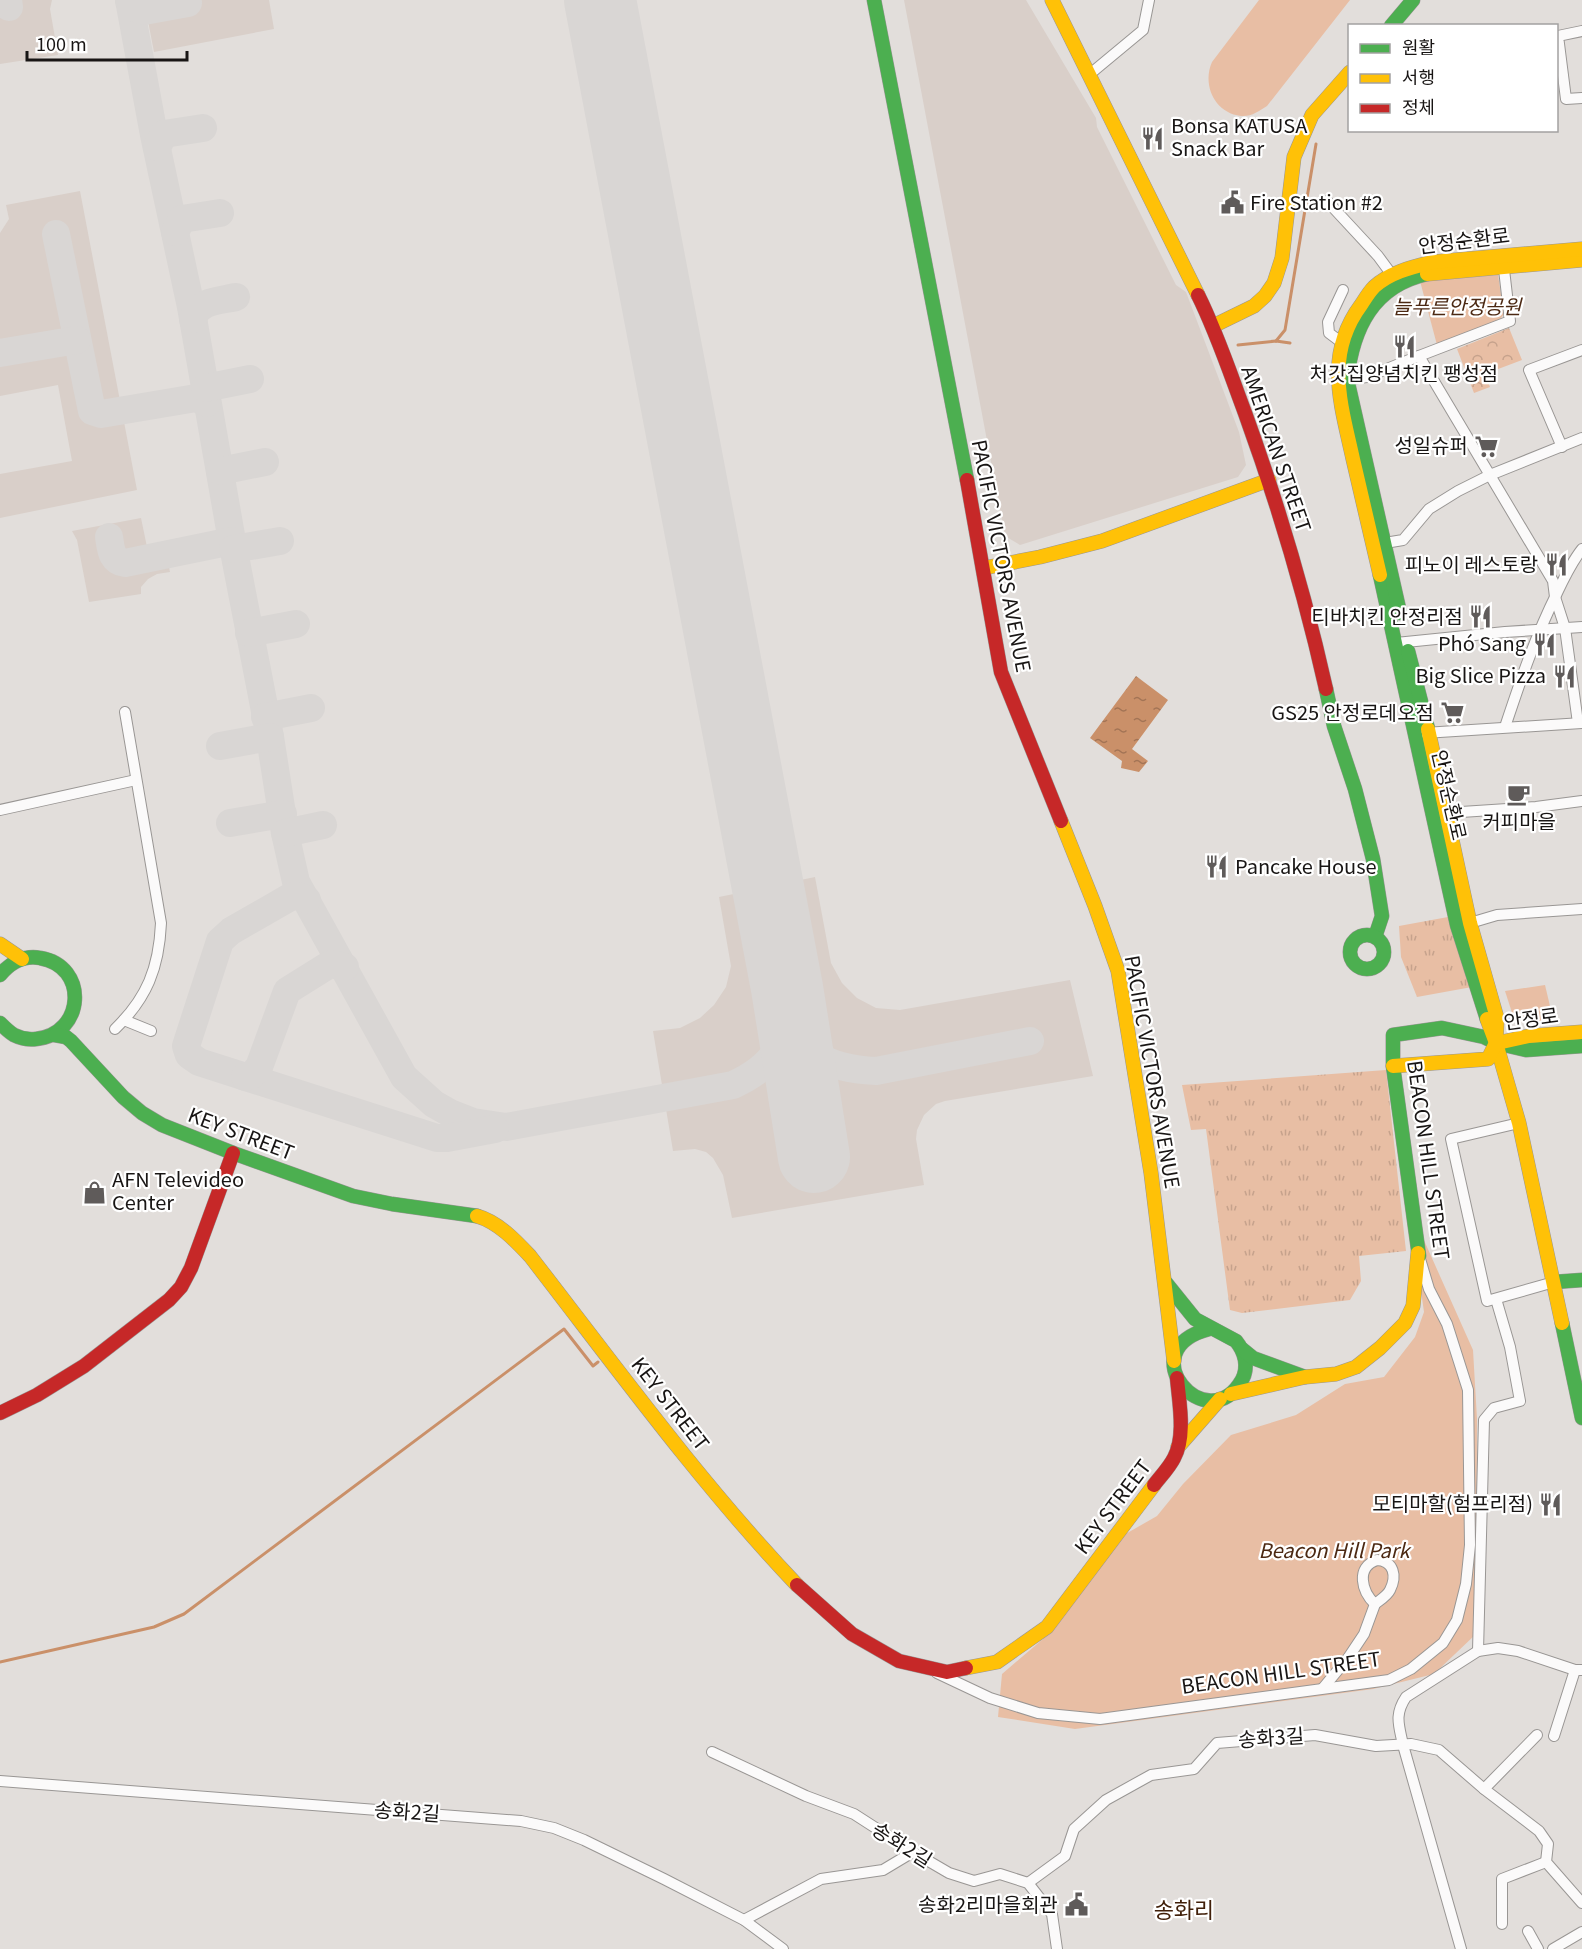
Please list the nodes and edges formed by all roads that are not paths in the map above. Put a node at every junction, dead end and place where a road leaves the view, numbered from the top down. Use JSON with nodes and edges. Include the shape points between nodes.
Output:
{"nodes":[{"id":1,"x":874,"y":0,"type":"edge"},
{"id":2,"x":1052,"y":0,"type":"edge"},
{"id":3,"x":1149,"y":0,"type":"edge"},
{"id":4,"x":1411,"y":1,"type":"edge"},
{"id":5,"x":1393,"y":24,"type":"edge"},
{"id":6,"x":1582,"y":31,"type":"edge"},
{"id":7,"x":1090,"y":74,"type":"junction"},
{"id":8,"x":1348,"y":74,"type":"edge"},
{"id":9,"x":1582,"y":98,"type":"edge"},
{"id":10,"x":1328,"y":201,"type":"dead end"},
{"id":11,"x":1582,"y":249,"type":"edge"},
{"id":12,"x":1503,"y":260,"type":"junction"},
{"id":13,"x":1582,"y":260,"type":"edge"},
{"id":14,"x":1392,"y":275,"type":"junction"},
{"id":15,"x":1343,"y":290,"type":"dead end"},
{"id":16,"x":1213,"y":326,"type":"junction"},
{"id":17,"x":1341,"y":342,"type":"junction"},
{"id":18,"x":1582,"y":350,"type":"edge"},
{"id":19,"x":1419,"y":356,"type":"junction"},
{"id":20,"x":1343,"y":380,"type":"junction"},
{"id":21,"x":1582,"y":438,"type":"edge"},
{"id":22,"x":1562,"y":447,"type":"junction"},
{"id":23,"x":1490,"y":475,"type":"junction"},
{"id":24,"x":1269,"y":480,"type":"junction"},
{"id":25,"x":1379,"y":544,"type":"junction"},
{"id":26,"x":1582,"y":549,"type":"edge"},
{"id":27,"x":984,"y":568,"type":"junction"},
{"id":28,"x":1555,"y":597,"type":"junction"},
{"id":29,"x":1582,"y":627,"type":"edge"},
{"id":30,"x":1565,"y":628,"type":"junction"},
{"id":31,"x":1539,"y":630,"type":"junction"},
{"id":32,"x":1401,"y":642,"type":"junction"},
{"id":33,"x":125,"y":712,"type":"dead end"},
{"id":34,"x":1580,"y":723,"type":"edge"},
{"id":35,"x":1505,"y":728,"type":"junction"},
{"id":36,"x":1422,"y":733,"type":"junction"},
{"id":37,"x":136,"y":780,"type":"junction"},
{"id":38,"x":1582,"y":801,"type":"edge"},
{"id":39,"x":0,"y":810,"type":"edge"},
{"id":40,"x":1446,"y":813,"type":"junction"},
{"id":41,"x":1582,"y":909,"type":"edge"},
{"id":42,"x":1470,"y":923,"type":"junction"},
{"id":43,"x":1375,"y":937,"type":"dead end"},
{"id":44,"x":0,"y":944,"type":"edge"},
{"id":45,"x":22,"y":959,"type":"junction"},
{"id":46,"x":0,"y":975,"type":"edge"},
{"id":47,"x":124,"y":1020,"type":"junction"},
{"id":48,"x":0,"y":1023,"type":"edge"},
{"id":49,"x":68,"y":1023,"type":"junction"},
{"id":50,"x":115,"y":1029,"type":"dead end"},
{"id":51,"x":151,"y":1031,"type":"dead end"},
{"id":52,"x":1582,"y":1032,"type":"edge"},
{"id":53,"x":6,"y":1034,"type":"edge"},
{"id":54,"x":55,"y":1035,"type":"junction"},
{"id":55,"x":71,"y":1041,"type":"junction"},
{"id":56,"x":1496,"y":1043,"type":"junction"},
{"id":57,"x":1582,"y":1046,"type":"edge"},
{"id":58,"x":1393,"y":1066,"type":"junction"},
{"id":59,"x":1519,"y":1123,"type":"junction"},
{"id":60,"x":233,"y":1153,"type":"junction"},
{"id":61,"x":1419,"y":1255,"type":"junction"},
{"id":62,"x":1582,"y":1280,"type":"edge"},
{"id":63,"x":1166,"y":1282,"type":"junction"},
{"id":64,"x":1554,"y":1282,"type":"junction"},
{"id":65,"x":1496,"y":1299,"type":"junction"},
{"id":66,"x":1209,"y":1329,"type":"junction"},
{"id":67,"x":1242,"y":1349,"type":"junction"},
{"id":68,"x":1174,"y":1361,"type":"junction"},
{"id":69,"x":1305,"y":1377,"type":"junction"},
{"id":70,"x":1177,"y":1378,"type":"junction"},
{"id":71,"x":1225,"y":1396,"type":"junction"},
{"id":72,"x":0,"y":1413,"type":"edge"},
{"id":73,"x":1582,"y":1418,"type":"edge"},
{"id":74,"x":1176,"y":1452,"type":"junction"},
{"id":75,"x":1375,"y":1604,"type":"dead end"},
{"id":76,"x":1478,"y":1651,"type":"junction"},
{"id":77,"x":1579,"y":1670,"type":"edge"},
{"id":78,"x":931,"y":1671,"type":"junction"},
{"id":79,"x":1323,"y":1688,"type":"junction"},
{"id":80,"x":1537,"y":1735,"type":"dead end"},
{"id":81,"x":1554,"y":1736,"type":"dead end"},
{"id":82,"x":1402,"y":1745,"type":"junction"},
{"id":83,"x":712,"y":1752,"type":"dead end"},
{"id":84,"x":0,"y":1781,"type":"edge"},
{"id":85,"x":1484,"y":1789,"type":"junction"},
{"id":86,"x":913,"y":1852,"type":"junction"},
{"id":87,"x":1546,"y":1862,"type":"junction"},
{"id":88,"x":1028,"y":1883,"type":"junction"},
{"id":89,"x":1582,"y":1903,"type":"edge"},
{"id":90,"x":744,"y":1920,"type":"junction"},
{"id":91,"x":1502,"y":1924,"type":"dead end"},
{"id":92,"x":1528,"y":1931,"type":"dead end"},
{"id":93,"x":1582,"y":1932,"type":"edge"},
{"id":94,"x":783,"y":1949,"type":"edge"},
{"id":95,"x":1057,"y":1949,"type":"edge"},
{"id":96,"x":1461,"y":1949,"type":"edge"},
{"id":97,"x":1538,"y":1949,"type":"edge"},
{"id":98,"x":1553,"y":1949,"type":"edge"}],
"edges":[{"from":1,"to":27,"type":"street","name":"PACIFIC VICTORS AVENUE"},
{"from":2,"to":7,"type":"street","name":"AMERICAN STREET"},
{"from":3,"to":7,"type":"street","via":[[1143,30]]},
{"from":4,"to":5,"type":"street"},
{"from":6,"to":9,"type":"street","via":[[1558,36],[1566,99]]},
{"from":7,"to":16,"type":"street","name":"AMERICAN STREET"},
{"from":8,"to":16,"type":"street","via":[[1312,115],[1294,157],[1281,264],[1274,284],[1254,306]]},
{"from":10,"to":14,"type":"street"},
{"from":11,"to":12,"type":"street","name":"안정순환로"},
{"from":12,"to":13,"type":"street","name":"안정순환로"},
{"from":12,"to":14,"type":"street","name":"안정순환로","via":[[1434,262]]},
{"from":12,"to":19,"type":"street","via":[[1510,321]]},
{"from":12,"to":20,"type":"street","name":"안정순환로","via":[[1419,276],[1382,295],[1355,334]]},
{"from":14,"to":17,"type":"street","name":"안정순환로","via":[[1374,287],[1363,301]]},
{"from":15,"to":17,"type":"street","via":[[1328,322],[1329,333]]},
{"from":16,"to":24,"type":"street","name":"AMERICAN STREET"},
{"from":17,"to":20,"type":"street","name":"안정순환로"},
{"from":18,"to":22,"type":"street","via":[[1529,370]]},
{"from":19,"to":20,"type":"street","via":[[1367,377]]},
{"from":19,"to":23,"type":"street"},
{"from":20,"to":25,"type":"street","name":"안정순환로","via":[[1341,405]]},
{"from":21,"to":22,"type":"street"},
{"from":22,"to":23,"type":"street"},
{"from":23,"to":25,"type":"street","via":[[1429,510],[1404,540]]},
{"from":23,"to":28,"type":"street","via":[[1553,581]]},
{"from":24,"to":27,"type":"street","via":[[1102,541]]},
{"from":24,"to":43,"type":"street","name":"AMERICAN STREET","via":[[1310,618],[1334,726],[1373,859],[1382,915]]},
{"from":25,"to":32,"type":"street","name":"안정순환로"},
{"from":26,"to":28,"type":"street"},
{"from":27,"to":63,"type":"street","name":"PACIFIC VICTORS AVENUE","via":[[1001,672],[1118,971]]},
{"from":28,"to":30,"type":"street"},
{"from":28,"to":31,"type":"street"},
{"from":29,"to":30,"type":"street"},
{"from":30,"to":31,"type":"street"},
{"from":30,"to":34,"type":"street"},
{"from":31,"to":32,"type":"street"},
{"from":31,"to":35,"type":"street"},
{"from":32,"to":36,"type":"street","name":"안정순환로"},
{"from":33,"to":37,"type":"street"},
{"from":34,"to":35,"type":"street"},
{"from":35,"to":36,"type":"street"},
{"from":36,"to":40,"type":"street","name":"안정순환로"},
{"from":36,"to":56,"type":"street","name":"안정순환로","via":[[1457,925]]},
{"from":37,"to":39,"type":"street"},
{"from":37,"to":47,"type":"street","via":[[161,923],[160,944],[148,987]]},
{"from":38,"to":40,"type":"street"},
{"from":40,"to":42,"type":"street","name":"안정순환로"},
{"from":41,"to":42,"type":"street","via":[[1497,915]]},
{"from":42,"to":56,"type":"street","name":"안정순환로","via":[[1497,1018]]},
{"from":44,"to":45,"type":"street"},
{"from":45,"to":46,"type":"street"},
{"from":45,"to":49,"type":"street","via":[[47,960],[68,975],[75,1000]]},
{"from":47,"to":50,"type":"street"},
{"from":47,"to":51,"type":"street"},
{"from":48,"to":53,"type":"street"},
{"from":49,"to":54,"type":"street"},
{"from":49,"to":55,"type":"street"},
{"from":52,"to":56,"type":"street","name":"안정로"},
{"from":53,"to":54,"type":"street","via":[[32,1040]]},
{"from":54,"to":55,"type":"street"},
{"from":55,"to":60,"type":"street","name":"KEY STREET","via":[[142,1113]]},
{"from":56,"to":57,"type":"street","name":"안정로","via":[[1526,1050]]},
{"from":56,"to":58,"type":"street","via":[[1488,1059]]},
{"from":56,"to":58,"type":"street","name":"BEACON HILL STREET","via":[[1442,1028],[1393,1035]]},
{"from":56,"to":59,"type":"street","name":"안정순환로"},
{"from":58,"to":61,"type":"street","name":"BEACON HILL STREET"},
{"from":59,"to":64,"type":"street","name":"안정순환로"},
{"from":59,"to":65,"type":"street","via":[[1451,1139],[1487,1302]]},
{"from":60,"to":72,"type":"street","via":[[181,1287],[84,1366]]},
{"from":60,"to":78,"type":"street","name":"KEY STREET","via":[[353,1196],[467,1214],[497,1226],[530,1256],[675,1443],[791,1582],[845,1630],[874,1649]]},
{"from":61,"to":69,"type":"street","via":[[1413,1306],[1396,1334],[1356,1367],[1336,1374]]},
{"from":61,"to":79,"type":"street","name":"BEACON HILL STREET","via":[[1429,1289],[1447,1323],[1468,1390],[1470,1545],[1466,1584],[1457,1620],[1443,1643],[1412,1669],[1389,1680]]},
{"from":62,"to":64,"type":"street"},
{"from":63,"to":66,"type":"street","via":[[1196,1320]]},
{"from":63,"to":68,"type":"street","name":"PACIFIC VICTORS AVENUE"},
{"from":64,"to":65,"type":"street"},
{"from":64,"to":73,"type":"street","name":"안정순환로"},
{"from":65,"to":76,"type":"street","via":[[1520,1401],[1494,1408],[1484,1420]]},
{"from":66,"to":67,"type":"street","via":[[1228,1334]]},
{"from":66,"to":68,"type":"street","via":[[1185,1339]]},
{"from":67,"to":69,"type":"street","via":[[1253,1358]]},
{"from":67,"to":71,"type":"street","via":[[1245,1373]]},
{"from":68,"to":70,"type":"street"},
{"from":69,"to":71,"type":"street"},
{"from":70,"to":71,"type":"street","via":[[1185,1390],[1198,1398],[1212,1400]]},
{"from":70,"to":74,"type":"street","via":[[1181,1430]]},
{"from":71,"to":74,"type":"street","name":"KEY STREET"},
{"from":74,"to":78,"type":"street","name":"KEY STREET","via":[[1047,1627],[1030,1643],[986,1667],[959,1673]]},
{"from":75,"to":79,"type":"street","via":[[1364,1634]]},
{"from":76,"to":77,"type":"street","via":[[1518,1651]]},
{"from":76,"to":82,"type":"street","via":[[1407,1697],[1398,1716]]},
{"from":77,"to":81,"type":"street"},
{"from":78,"to":79,"type":"street","name":"BEACON HILL STREET","via":[[990,1698],[1038,1713],[1100,1719]]},
{"from":80,"to":85,"type":"street"},
{"from":82,"to":85,"type":"street","name":"송화3길","via":[[1439,1750]]},
{"from":82,"to":88,"type":"street","name":"송화3길","via":[[1376,1746],[1315,1735],[1217,1743],[1194,1769],[1151,1775],[1106,1800],[1074,1829],[1065,1856]]},
{"from":82,"to":96,"type":"street"},
{"from":83,"to":86,"type":"street","name":"송화2길","via":[[854,1814]]},
{"from":84,"to":90,"type":"street","name":"송화2길","via":[[521,1821],[584,1840]]},
{"from":85,"to":87,"type":"street","name":"송화3길","via":[[1539,1832],[1548,1844]]},
{"from":86,"to":88,"type":"street","name":"송화2길","via":[[950,1874],[974,1881],[1000,1874]]},
{"from":86,"to":90,"type":"street","via":[[884,1870],[821,1879]]},
{"from":87,"to":89,"type":"street"},
{"from":87,"to":91,"type":"street","via":[[1502,1879]]},
{"from":88,"to":95,"type":"street","via":[[1052,1914]]},
{"from":90,"to":94,"type":"street","name":"송화2길"},
{"from":92,"to":97,"type":"street"},
{"from":93,"to":98,"type":"street"}]}
